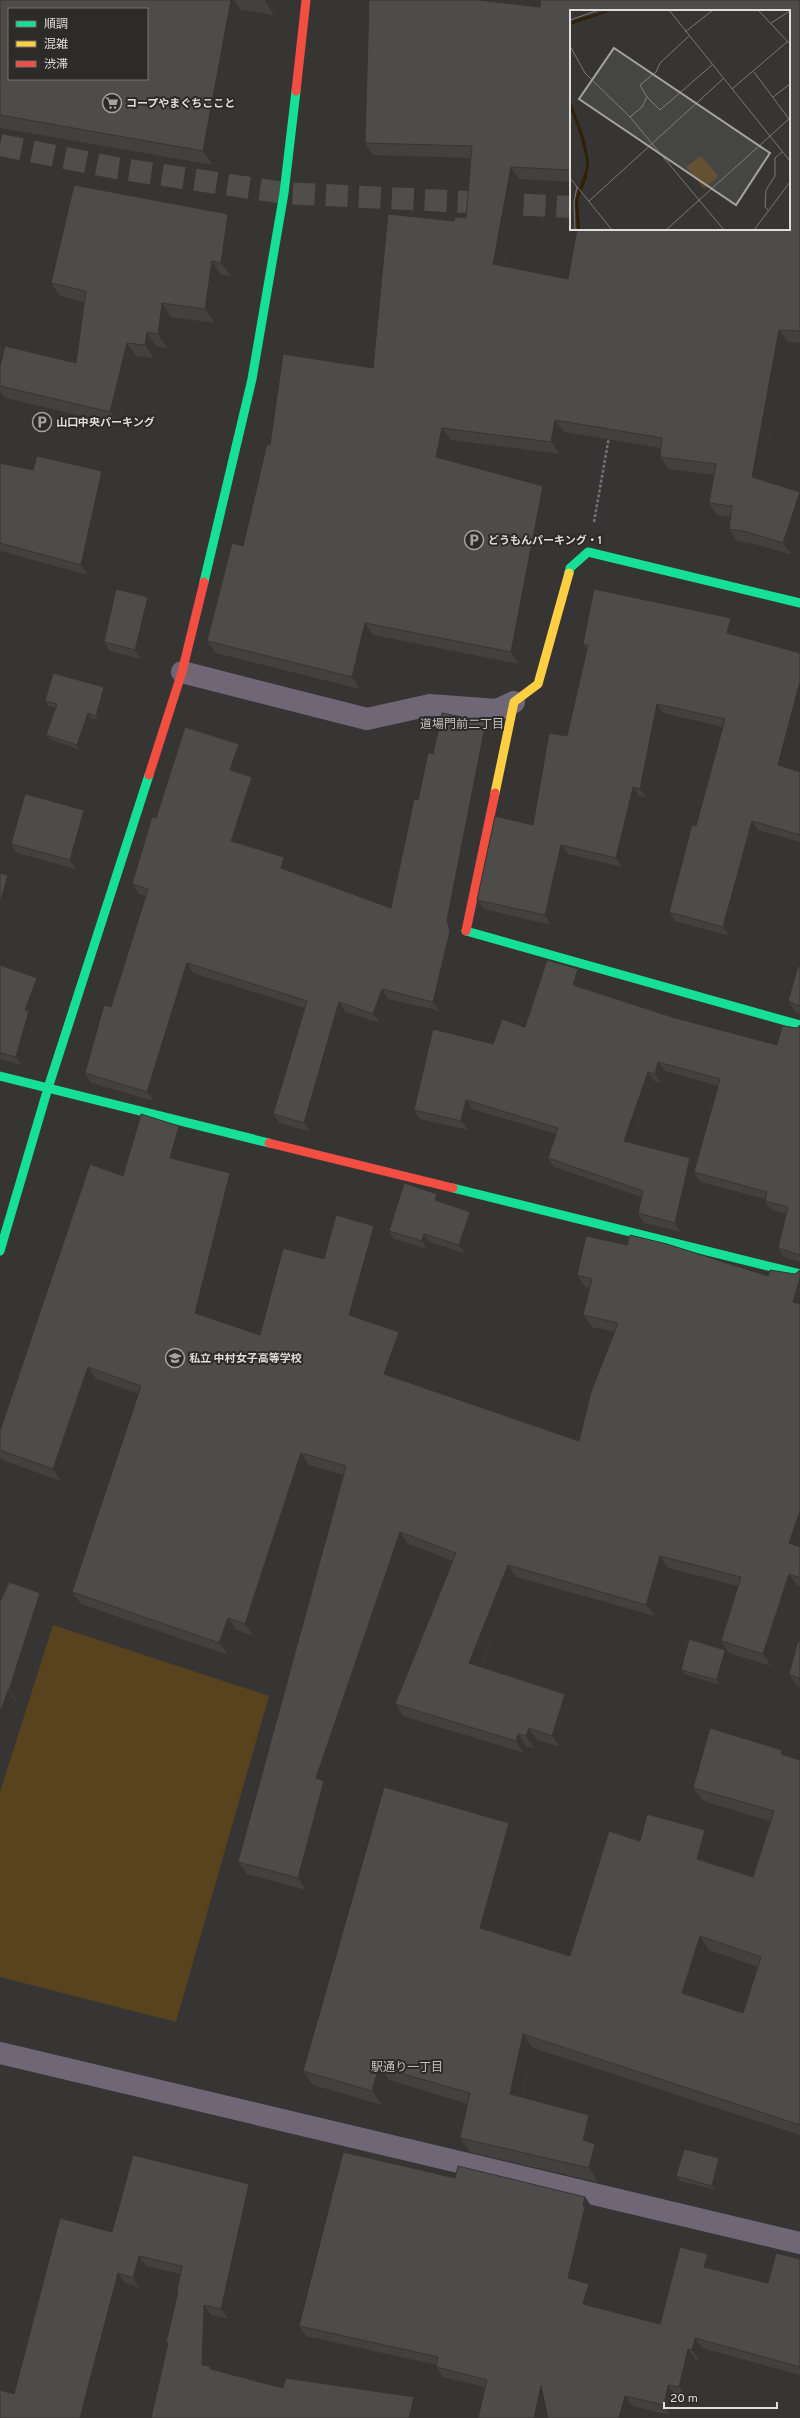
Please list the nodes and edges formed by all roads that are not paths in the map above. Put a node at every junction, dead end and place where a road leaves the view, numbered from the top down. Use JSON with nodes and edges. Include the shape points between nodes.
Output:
{"nodes":[{"id":1,"x":306,"y":0,"type":"edge"},
{"id":2,"x":800,"y":603,"type":"edge"},
{"id":3,"x":182,"y":672,"type":"junction"},
{"id":4,"x":514,"y":702,"type":"junction"},
{"id":5,"x":800,"y":1026,"type":"edge"},
{"id":6,"x":0,"y":1076,"type":"edge"},
{"id":7,"x":48,"y":1088,"type":"junction"},
{"id":8,"x":0,"y":1251,"type":"edge"},
{"id":9,"x":800,"y":1274,"type":"edge"},
{"id":10,"x":0,"y":2053,"type":"edge"},
{"id":11,"x":800,"y":2243,"type":"edge"}],
"edges":[{"from":1,"to":3,"type":"street","via":[[284,193],[252,379]]},
{"from":2,"to":4,"type":"street","via":[[588,552],[570,568],[538,684]]},
{"from":3,"to":4,"type":"street","via":[[367,720],[430,704],[496,710]]},
{"from":3,"to":7,"type":"street"},
{"from":4,"to":5,"type":"street","via":[[466,932]]},
{"from":6,"to":7,"type":"street"},
{"from":7,"to":8,"type":"street"},
{"from":7,"to":9,"type":"street"},
{"from":10,"to":11,"type":"street"}]}
